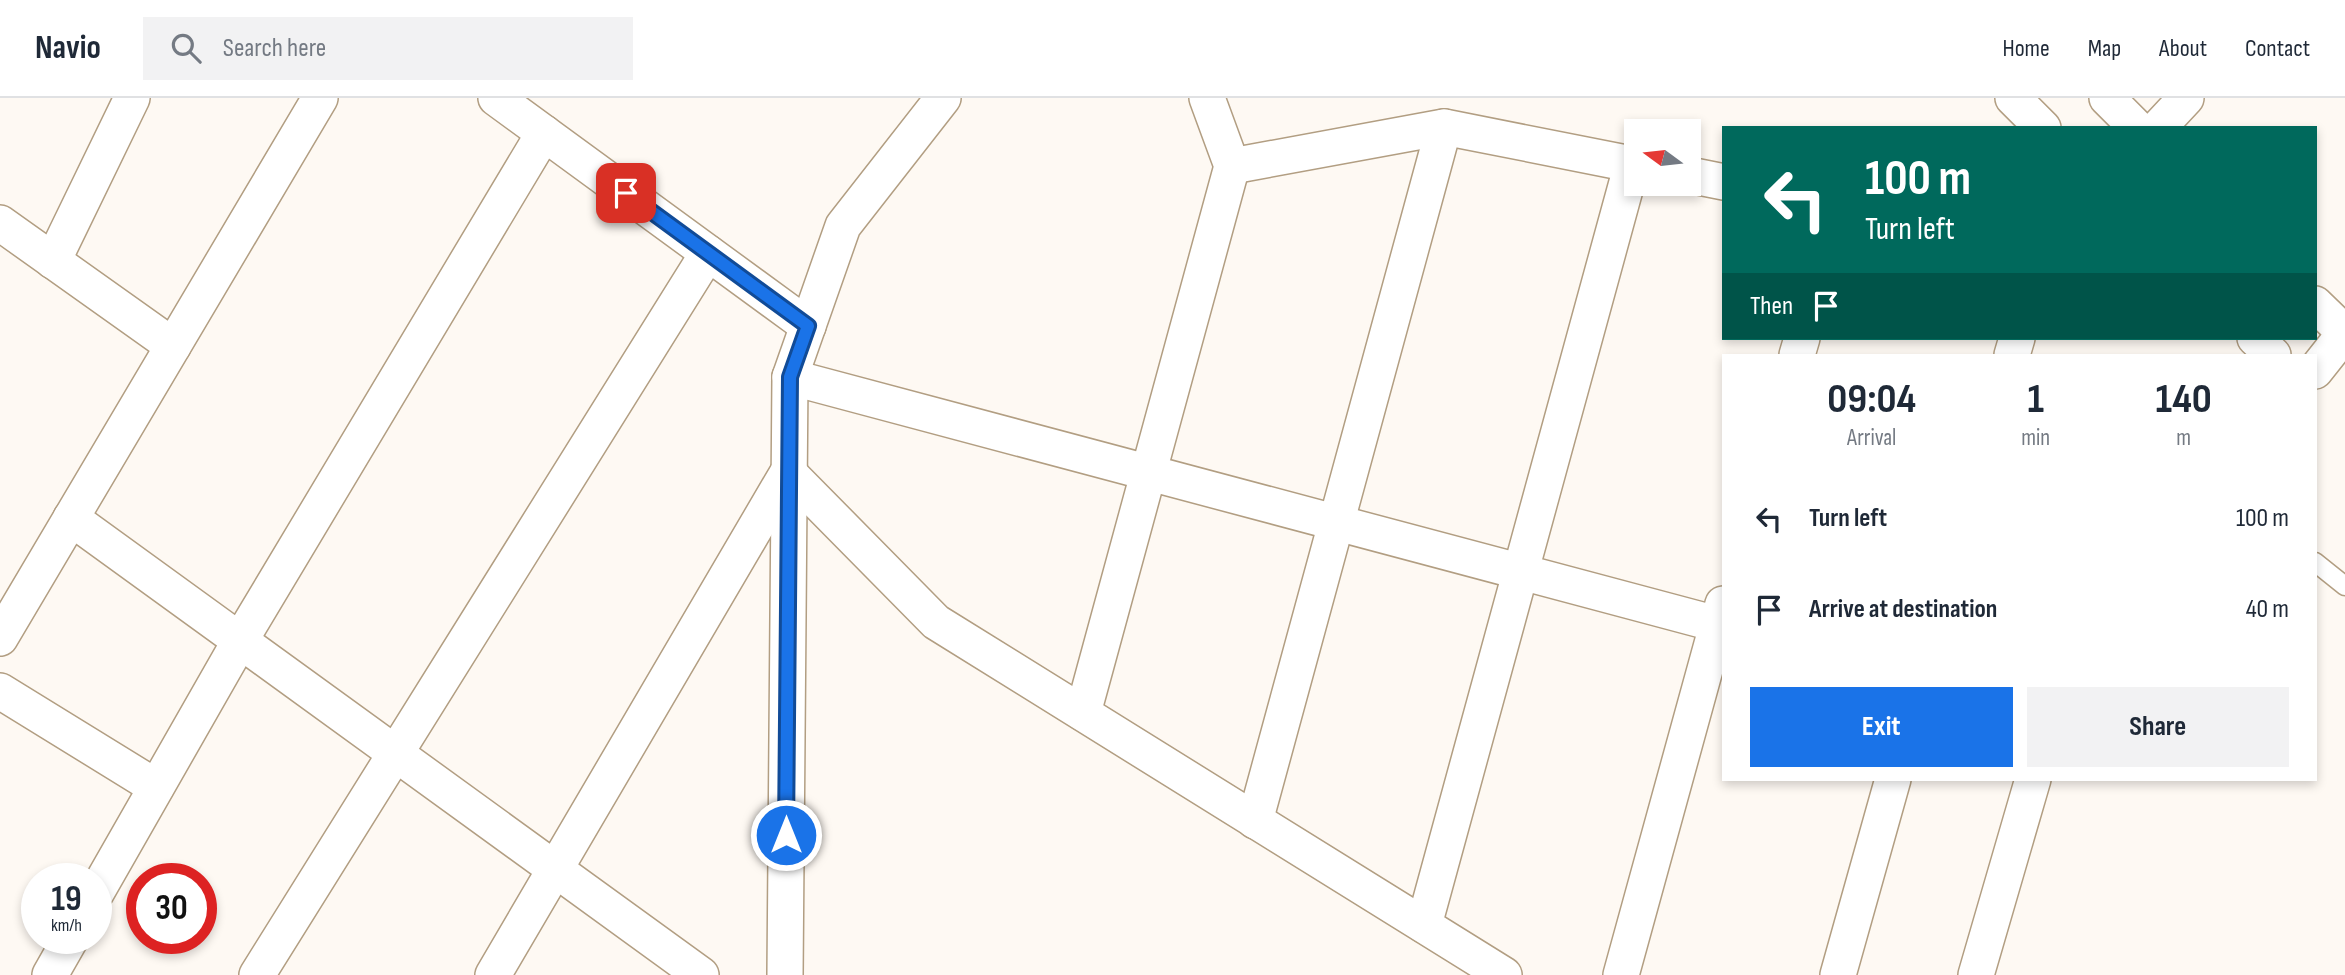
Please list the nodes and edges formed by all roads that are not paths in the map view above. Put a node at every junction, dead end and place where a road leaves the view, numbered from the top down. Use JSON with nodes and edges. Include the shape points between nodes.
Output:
{"nodes":[{"id":1,"x":132,"y":98,"type":"edge"},
{"id":2,"x":320,"y":98,"type":"edge"},
{"id":3,"x":496,"y":98,"type":"edge"},
{"id":4,"x":943,"y":98,"type":"edge"},
{"id":5,"x":1207,"y":98,"type":"edge"},
{"id":6,"x":2013,"y":98,"type":"edge"},
{"id":7,"x":2107,"y":98,"type":"edge"},
{"id":8,"x":2186,"y":98,"type":"edge"},
{"id":9,"x":2041,"y":126,"type":"edge"},
{"id":10,"x":2135,"y":126,"type":"edge"},
{"id":11,"x":2160,"y":126,"type":"edge"},
{"id":12,"x":1444,"y":127,"type":"junction"},
{"id":13,"x":544,"y":133,"type":"junction"},
{"id":14,"x":1624,"y":162,"type":"edge"},
{"id":15,"x":1232,"y":166,"type":"junction"},
{"id":16,"x":1701,"y":178,"type":"edge"},
{"id":17,"x":1722,"y":183,"type":"edge"},
{"id":18,"x":1625,"y":196,"type":"edge"},
{"id":19,"x":0,"y":223,"type":"edge"},
{"id":20,"x":708,"y":253,"type":"junction"},
{"id":21,"x":53,"y":261,"type":"junction"},
{"id":22,"x":2317,"y":306,"type":"edge"},
{"id":23,"x":808,"y":326,"type":"junction"},
{"id":24,"x":2345,"y":333,"type":"edge"},
{"id":25,"x":2257,"y":340,"type":"edge"},
{"id":26,"x":173,"y":346,"type":"junction"},
{"id":27,"x":2272,"y":354,"type":"edge"},
{"id":28,"x":2317,"y":368,"type":"edge"},
{"id":29,"x":790,"y":377,"type":"junction"},
{"id":30,"x":788,"y":472,"type":"junction"},
{"id":31,"x":1149,"y":472,"type":"junction"},
{"id":32,"x":71,"y":518,"type":"junction"},
{"id":33,"x":1336,"y":523,"type":"junction"},
{"id":34,"x":2317,"y":564,"type":"edge"},
{"id":35,"x":1521,"y":572,"type":"junction"},
{"id":36,"x":2345,"y":586,"type":"edge"},
{"id":37,"x":1722,"y":617,"type":"edge"},
{"id":38,"x":0,"y":638,"type":"edge"},
{"id":39,"x":241,"y":639,"type":"junction"},
{"id":40,"x":0,"y":691,"type":"edge"},
{"id":41,"x":1083,"y":713,"type":"junction"},
{"id":42,"x":395,"y":753,"type":"junction"},
{"id":43,"x":1892,"y":781,"type":"edge"},
{"id":44,"x":2032,"y":781,"type":"edge"},
{"id":45,"x":156,"y":787,"type":"junction"},
{"id":46,"x":1255,"y":821,"type":"junction"},
{"id":47,"x":112,"y":865,"type":"edge"},
{"id":48,"x":557,"y":871,"type":"junction"},
{"id":49,"x":1424,"y":926,"type":"junction"},
{"id":50,"x":62,"y":954,"type":"edge"},
{"id":51,"x":50,"y":975,"type":"edge"},
{"id":52,"x":257,"y":975,"type":"edge"},
{"id":53,"x":493,"y":975,"type":"edge"},
{"id":54,"x":701,"y":975,"type":"edge"},
{"id":55,"x":785,"y":975,"type":"edge"},
{"id":56,"x":1504,"y":975,"type":"edge"},
{"id":57,"x":1621,"y":975,"type":"edge"},
{"id":58,"x":1838,"y":975,"type":"edge"},
{"id":59,"x":1976,"y":975,"type":"edge"}],
"edges":[{"from":1,"to":21,"type":"street"},
{"from":2,"to":26,"type":"street"},
{"from":3,"to":13,"type":"street"},
{"from":4,"to":23,"type":"street","via":[[844,226]]},
{"from":5,"to":15,"type":"street"},
{"from":6,"to":9,"type":"street"},
{"from":7,"to":10,"type":"street"},
{"from":8,"to":11,"type":"street"},
{"from":12,"to":14,"type":"street"},
{"from":12,"to":15,"type":"street"},
{"from":12,"to":33,"type":"street"},
{"from":13,"to":20,"type":"street"},
{"from":13,"to":39,"type":"street"},
{"from":15,"to":31,"type":"street"},
{"from":16,"to":17,"type":"street"},
{"from":18,"to":35,"type":"street"},
{"from":19,"to":21,"type":"street"},
{"from":20,"to":23,"type":"street"},
{"from":20,"to":42,"type":"street"},
{"from":21,"to":26,"type":"street"},
{"from":22,"to":24,"type":"street"},
{"from":23,"to":29,"type":"street"},
{"from":24,"to":28,"type":"street"},
{"from":25,"to":27,"type":"street"},
{"from":26,"to":32,"type":"street"},
{"from":29,"to":30,"type":"street"},
{"from":29,"to":31,"type":"street"},
{"from":30,"to":41,"type":"street","via":[[936,622]]},
{"from":30,"to":48,"type":"street"},
{"from":30,"to":55,"type":"street"},
{"from":31,"to":33,"type":"street"},
{"from":31,"to":41,"type":"street"},
{"from":32,"to":38,"type":"street"},
{"from":32,"to":39,"type":"street"},
{"from":33,"to":35,"type":"street"},
{"from":33,"to":46,"type":"street"},
{"from":34,"to":36,"type":"lane"},
{"from":35,"to":37,"type":"street"},
{"from":35,"to":49,"type":"street"},
{"from":37,"to":57,"type":"street"},
{"from":39,"to":42,"type":"street"},
{"from":39,"to":45,"type":"street"},
{"from":40,"to":45,"type":"street"},
{"from":41,"to":46,"type":"street"},
{"from":42,"to":48,"type":"street"},
{"from":42,"to":52,"type":"street"},
{"from":43,"to":58,"type":"street"},
{"from":44,"to":59,"type":"street"},
{"from":45,"to":47,"type":"street"},
{"from":46,"to":49,"type":"street"},
{"from":48,"to":53,"type":"street"},
{"from":48,"to":54,"type":"street"},
{"from":49,"to":56,"type":"street"},
{"from":50,"to":51,"type":"street"}]}
